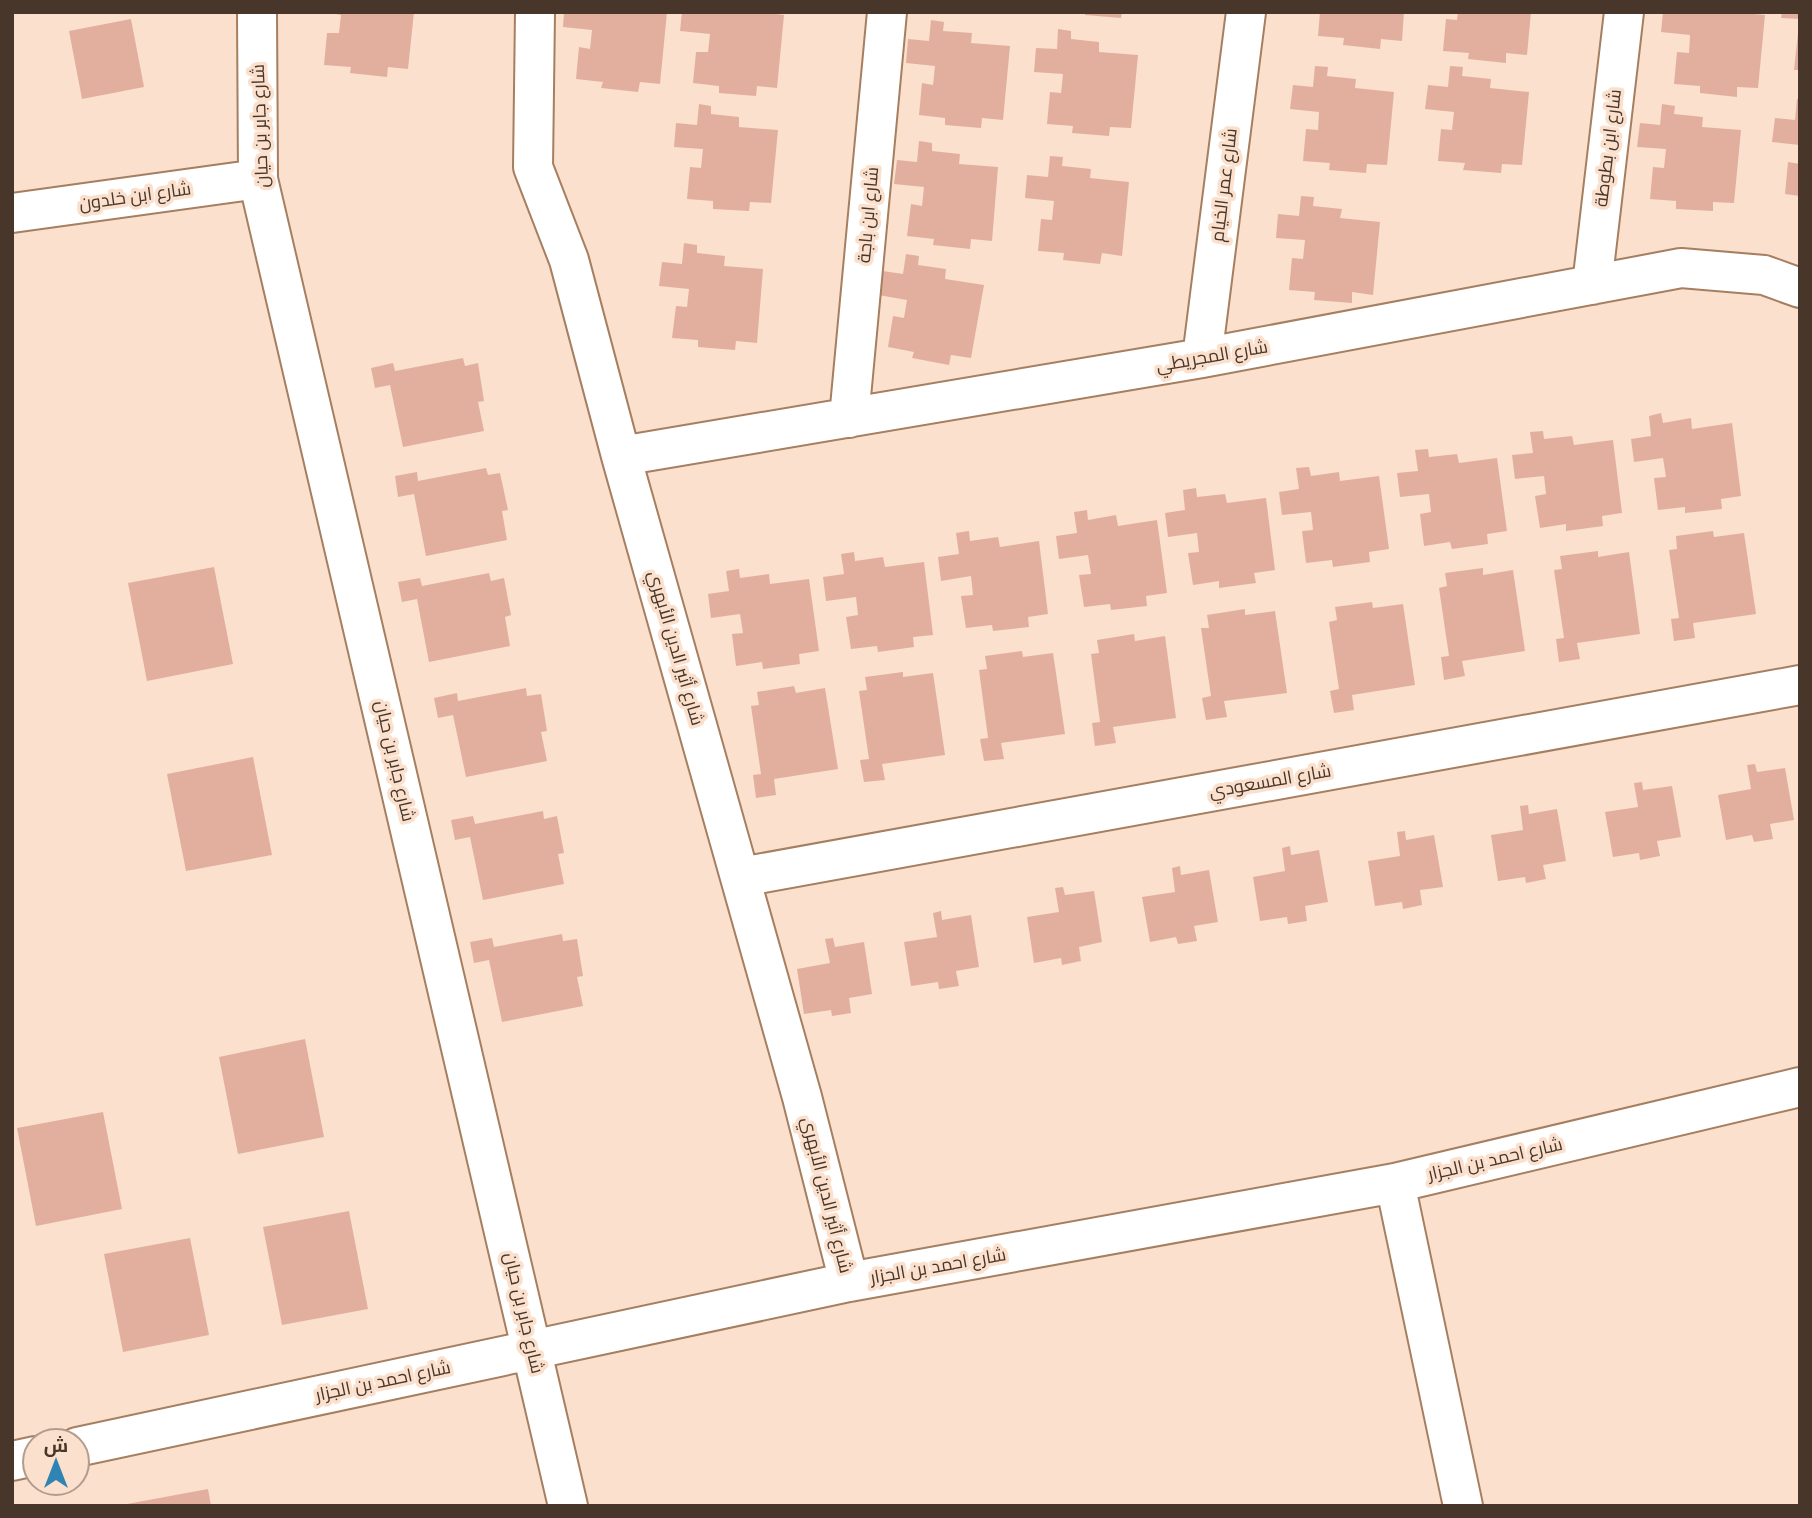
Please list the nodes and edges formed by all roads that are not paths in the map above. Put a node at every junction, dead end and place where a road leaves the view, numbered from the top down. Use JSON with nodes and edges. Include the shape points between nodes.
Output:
{"nodes":[{"id":1,"x":257,"y":12,"type":"edge"},
{"id":2,"x":535,"y":12,"type":"edge"},
{"id":3,"x":887,"y":12,"type":"edge"},
{"id":4,"x":1246,"y":12,"type":"edge"},
{"id":5,"x":1625,"y":12,"type":"edge"},
{"id":6,"x":258,"y":179,"type":"junction"},
{"id":7,"x":12,"y":213,"type":"edge"},
{"id":8,"x":1592,"y":285,"type":"junction"},
{"id":9,"x":1800,"y":288,"type":"edge"},
{"id":10,"x":1202,"y":358,"type":"junction"},
{"id":11,"x":849,"y":418,"type":"junction"},
{"id":12,"x":621,"y":456,"type":"junction"},
{"id":13,"x":1800,"y":685,"type":"edge"},
{"id":14,"x":741,"y":877,"type":"junction"},
{"id":15,"x":1800,"y":1087,"type":"edge"},
{"id":16,"x":1395,"y":1183,"type":"junction"},
{"id":17,"x":849,"y":1282,"type":"junction"},
{"id":18,"x":533,"y":1348,"type":"junction"},
{"id":19,"x":91,"y":1444,"type":"edge"},
{"id":20,"x":568,"y":1506,"type":"edge"},
{"id":21,"x":1464,"y":1506,"type":"edge"}],
"edges":[{"from":1,"to":6,"type":"street","name":"شارع جابر بن حيان"},
{"from":2,"to":12,"type":"street","name":"شارع أثير الدين الأبهري","via":[[533,167],[569,260]]},
{"from":3,"to":11,"type":"street","name":"شارع ابن باجة"},
{"from":4,"to":10,"type":"street","name":"شارع عمر الخيام"},
{"from":5,"to":8,"type":"street","name":"شارع ابن بطوطة"},
{"from":6,"to":7,"type":"street","name":"شارع ابن خلدون"},
{"from":6,"to":18,"type":"street","name":"شارع جابر بن حيان"},
{"from":8,"to":9,"type":"street","name":"شارع المجريطي","via":[[1681,268],[1764,275]]},
{"from":8,"to":10,"type":"street","name":"شارع المجريطي"},
{"from":10,"to":11,"type":"street","name":"شارع المجريطي"},
{"from":11,"to":12,"type":"street","name":"شارع المجريطي"},
{"from":12,"to":14,"type":"street","name":"شارع أثير الدين الأبهري"},
{"from":13,"to":14,"type":"street","name":"شارع المسعودي"},
{"from":14,"to":17,"type":"street","name":"شارع أثير الدين الأبهري"},
{"from":15,"to":16,"type":"street","name":"شارع احمد بن الجزار"},
{"from":16,"to":17,"type":"street","name":"شارع احمد بن الجزار"},
{"from":16,"to":21,"type":"street"},
{"from":17,"to":18,"type":"street","name":"شارع احمد بن الجزار"},
{"from":18,"to":19,"type":"street","name":"شارع احمد بن الجزار"},
{"from":18,"to":20,"type":"street","name":"شارع جابر بن حيان"}]}
